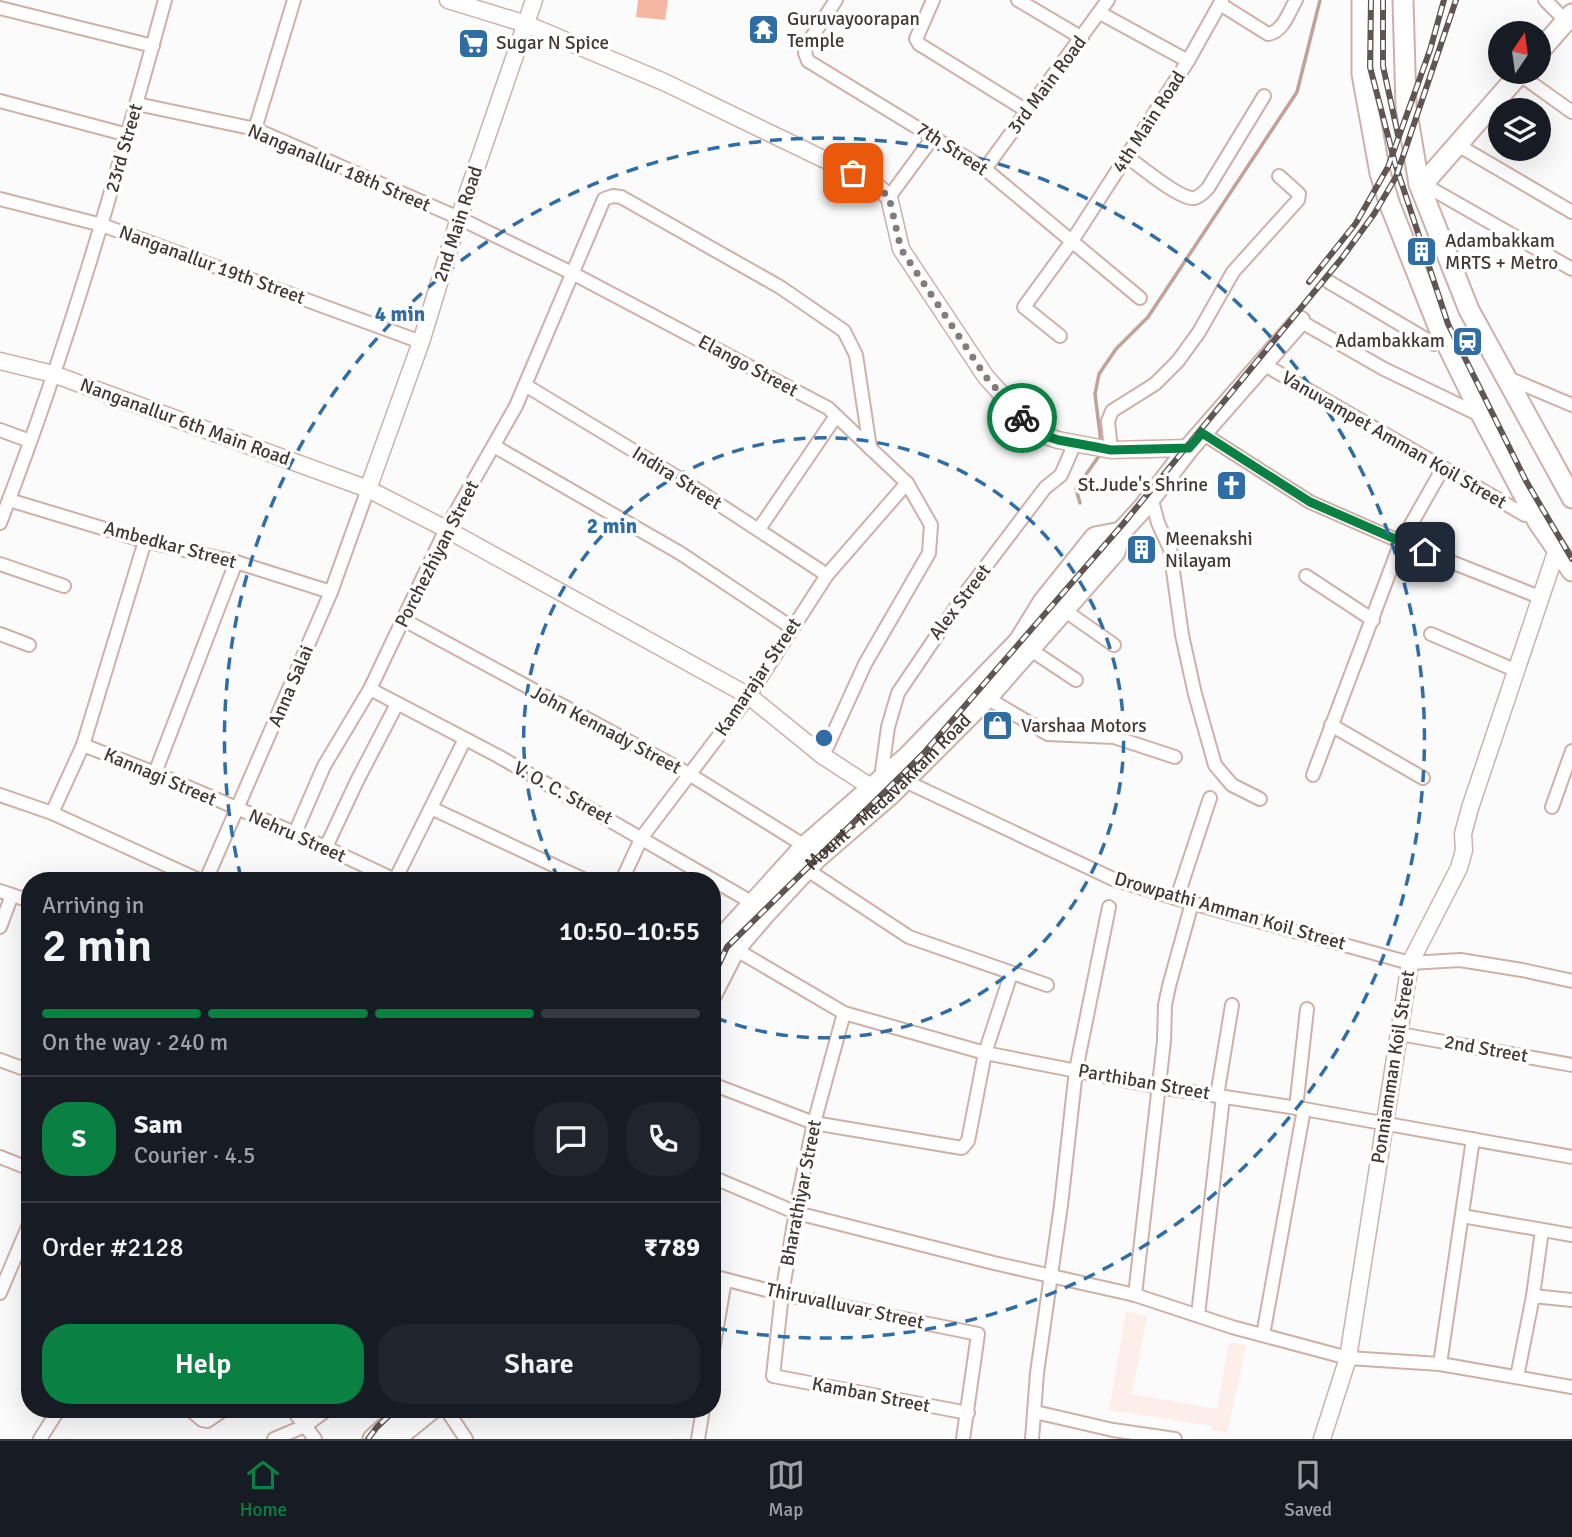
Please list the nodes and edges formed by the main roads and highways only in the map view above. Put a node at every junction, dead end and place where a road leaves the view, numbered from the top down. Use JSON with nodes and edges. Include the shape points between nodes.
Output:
{"nodes":[{"id":1,"x":1362,"y":0,"type":"edge"},
{"id":2,"x":1404,"y":0,"type":"edge"},
{"id":3,"x":1570,"y":21,"type":"edge"},
{"id":4,"x":1551,"y":39,"type":"edge"},
{"id":5,"x":1510,"y":84,"type":"edge"},
{"id":6,"x":1421,"y":184,"type":"junction"},
{"id":7,"x":1300,"y":321,"type":"road end"},
{"id":8,"x":1572,"y":498,"type":"edge"},
{"id":9,"x":1121,"y":532,"type":"junction"},
{"id":10,"x":1572,"y":571,"type":"edge"},
{"id":11,"x":880,"y":788,"type":"junction"},
{"id":12,"x":721,"y":946,"type":"edge"},
{"id":13,"x":721,"y":947,"type":"edge"},
{"id":14,"x":396,"y":1418,"type":"edge"},
{"id":15,"x":421,"y":1418,"type":"edge"},
{"id":16,"x":373,"y":1439,"type":"edge"},
{"id":17,"x":395,"y":1439,"type":"edge"}],
"edges":[{"from":1,"to":10,"type":"main road","via":[[1362,74],[1390,205],[1438,326],[1482,416],[1538,522]]},
{"from":2,"to":6,"type":"main road","via":[[1406,107]]},
{"from":3,"to":4,"type":"main road"},
{"from":5,"to":6,"type":"main road"},
{"from":6,"to":8,"type":"main road","via":[[1469,310]]},
{"from":7,"to":9,"type":"main road","name":"Mount - Medavakkam Road"},
{"from":9,"to":11,"type":"main road","name":"Mount - Medavakkam Road","via":[[1115,552],[987,698],[905,781]]},
{"from":9,"to":11,"type":"main road","name":"Mount - Medavakkam Road","via":[[1095,537],[1019,641]]},
{"from":11,"to":12,"type":"main road","name":"Mount - Medavakkam Road","via":[[805,846]]},
{"from":11,"to":13,"type":"main road","name":"Mount - Medavakkam Road","via":[[806,869]]},
{"from":14,"to":16,"type":"main road"},
{"from":15,"to":17,"type":"main road"}]}
